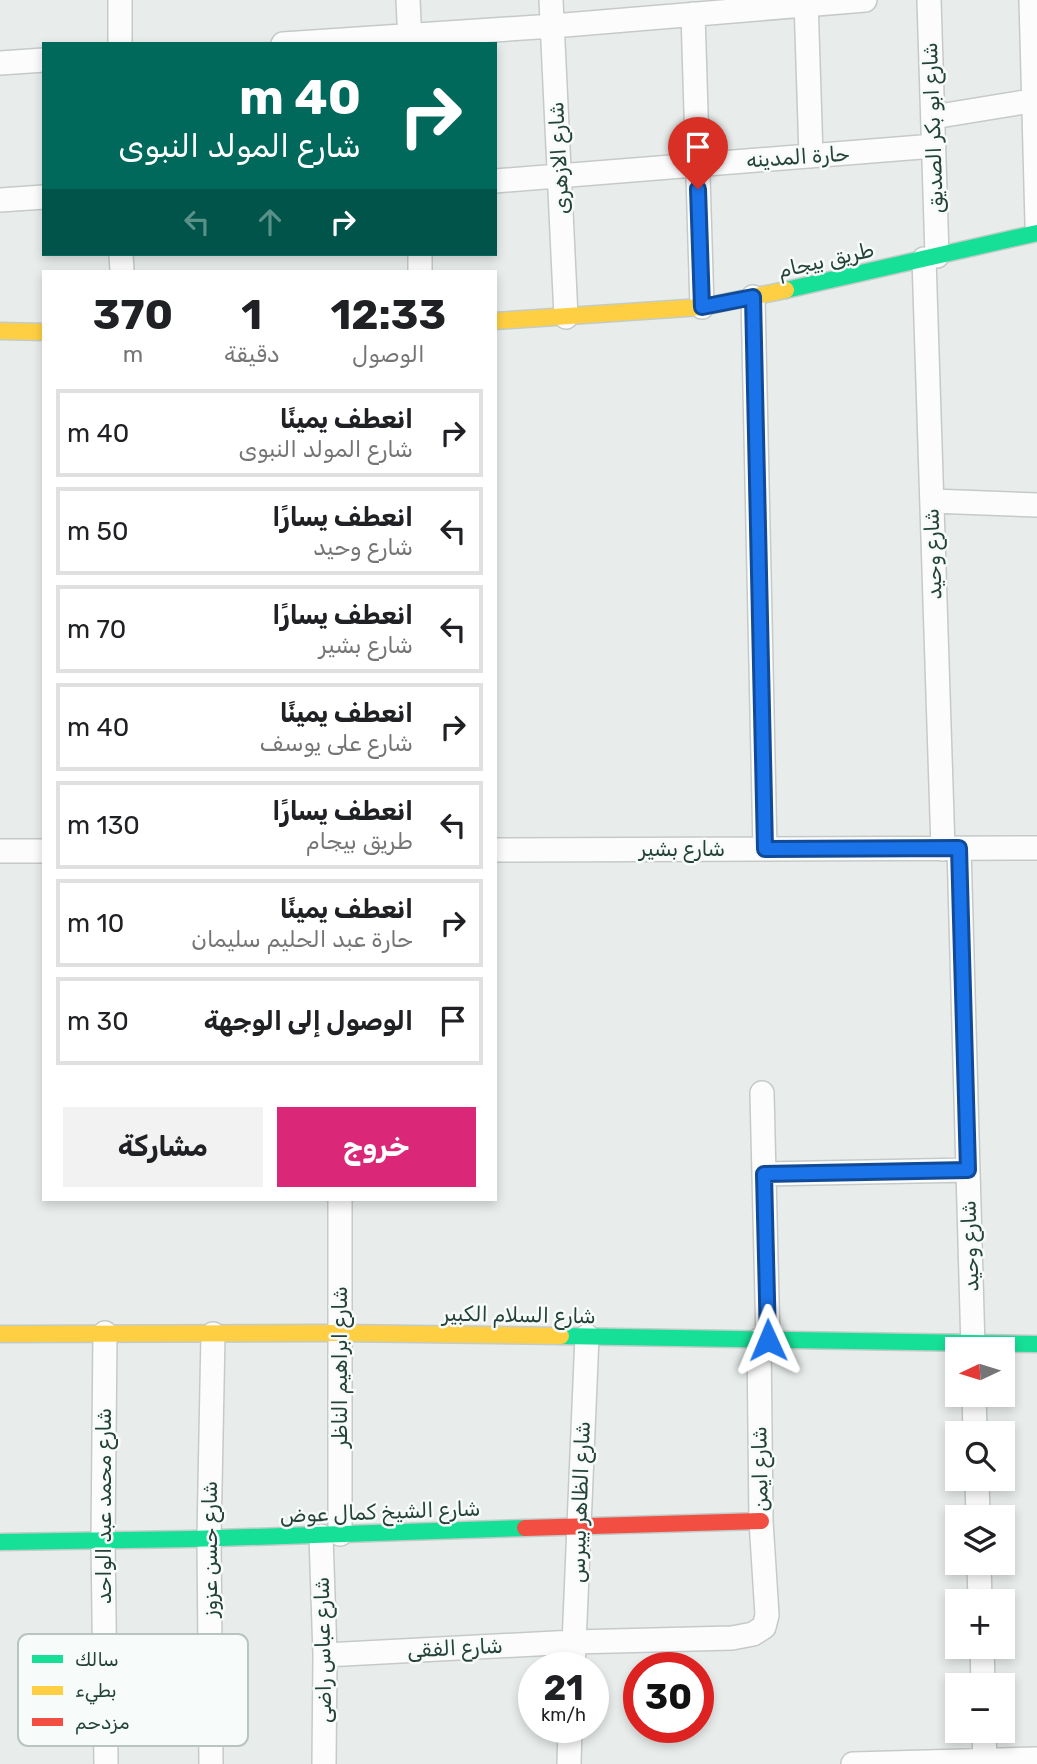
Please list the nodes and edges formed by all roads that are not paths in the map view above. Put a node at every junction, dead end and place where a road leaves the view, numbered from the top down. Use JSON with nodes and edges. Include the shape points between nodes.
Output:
{"nodes":[{"id":1,"x":120,"y":0,"type":"edge"},
{"id":2,"x":408,"y":0,"type":"edge"},
{"id":3,"x":551,"y":0,"type":"edge"},
{"id":4,"x":865,"y":0,"type":"edge"},
{"id":5,"x":929,"y":0,"type":"edge"},
{"id":6,"x":1031,"y":0,"type":"edge"},
{"id":7,"x":806,"y":2,"type":"edge"},
{"id":8,"x":693,"y":14,"type":"junction"},
{"id":9,"x":552,"y":26,"type":"junction"},
{"id":10,"x":410,"y":39,"type":"edge"},
{"id":11,"x":120,"y":42,"type":"edge"},
{"id":12,"x":333,"y":42,"type":"edge"},
{"id":13,"x":42,"y":60,"type":"edge"},
{"id":14,"x":0,"y":63,"type":"edge"},
{"id":15,"x":1035,"y":100,"type":"edge"},
{"id":16,"x":933,"y":117,"type":"junction"},
{"id":17,"x":934,"y":146,"type":"junction"},
{"id":18,"x":811,"y":156,"type":"junction"},
{"id":19,"x":698,"y":165,"type":"junction"},
{"id":20,"x":560,"y":176,"type":"junction"},
{"id":21,"x":497,"y":181,"type":"edge"},
{"id":22,"x":42,"y":197,"type":"edge"},
{"id":23,"x":0,"y":200,"type":"edge"},
{"id":24,"x":1037,"y":224,"type":"edge"},
{"id":25,"x":1037,"y":233,"type":"edge"},
{"id":26,"x":930,"y":257,"type":"junction"},
{"id":27,"x":753,"y":297,"type":"junction"},
{"id":28,"x":702,"y":307,"type":"junction"},
{"id":29,"x":566,"y":317,"type":"junction"},
{"id":30,"x":497,"y":321,"type":"edge"},
{"id":31,"x":0,"y":331,"type":"edge"},
{"id":32,"x":42,"y":332,"type":"edge"},
{"id":33,"x":932,"y":501,"type":"junction"},
{"id":34,"x":1037,"y":505,"type":"edge"},
{"id":35,"x":1037,"y":848,"type":"edge"},
{"id":36,"x":765,"y":849,"type":"junction"},
{"id":37,"x":951,"y":849,"type":"junction"},
{"id":38,"x":42,"y":850,"type":"edge"},
{"id":39,"x":497,"y":850,"type":"edge"},
{"id":40,"x":0,"y":851,"type":"edge"},
{"id":41,"x":762,"y":1094,"type":"dead end"},
{"id":42,"x":968,"y":1170,"type":"junction"},
{"id":43,"x":764,"y":1174,"type":"junction"},
{"id":44,"x":340,"y":1201,"type":"edge"},
{"id":45,"x":105,"y":1333,"type":"junction"},
{"id":46,"x":340,"y":1333,"type":"junction"},
{"id":47,"x":0,"y":1334,"type":"edge"},
{"id":48,"x":213,"y":1334,"type":"junction"},
{"id":49,"x":587,"y":1336,"type":"junction"},
{"id":50,"x":972,"y":1337,"type":"edge"},
{"id":51,"x":764,"y":1340,"type":"junction"},
{"id":52,"x":1037,"y":1344,"type":"edge"},
{"id":53,"x":945,"y":1345,"type":"edge"},
{"id":54,"x":1015,"y":1345,"type":"edge"},
{"id":55,"x":761,"y":1521,"type":"junction"},
{"id":56,"x":579,"y":1525,"type":"junction"},
{"id":57,"x":331,"y":1535,"type":"junction"},
{"id":58,"x":209,"y":1538,"type":"junction"},
{"id":59,"x":103,"y":1541,"type":"junction"},
{"id":60,"x":0,"y":1542,"type":"edge"},
{"id":61,"x":765,"y":1598,"type":"joint"},
{"id":62,"x":104,"y":1634,"type":"edge"},
{"id":63,"x":210,"y":1634,"type":"edge"},
{"id":64,"x":574,"y":1642,"type":"junction"},
{"id":65,"x":574,"y":1652,"type":"edge"},
{"id":66,"x":325,"y":1655,"type":"junction"},
{"id":67,"x":570,"y":1743,"type":"edge"},
{"id":68,"x":984,"y":1743,"type":"edge"},
{"id":69,"x":106,"y":1746,"type":"edge"},
{"id":70,"x":211,"y":1746,"type":"edge"},
{"id":71,"x":1037,"y":1759,"type":"edge"},
{"id":72,"x":985,"y":1762,"type":"edge"},
{"id":73,"x":106,"y":1764,"type":"edge"},
{"id":74,"x":211,"y":1764,"type":"edge"},
{"id":75,"x":324,"y":1764,"type":"edge"},
{"id":76,"x":569,"y":1764,"type":"edge"},
{"id":77,"x":853,"y":1764,"type":"edge"}],
"edges":[{"from":1,"to":11,"type":"street"},
{"from":2,"to":10,"type":"street"},
{"from":3,"to":9,"type":"street","name":"شارع الازهرى"},
{"from":4,"to":7,"type":"street"},
{"from":5,"to":16,"type":"street","name":"شارع ابو بكر الصديق"},
{"from":6,"to":15,"type":"street"},
{"from":7,"to":8,"type":"street"},
{"from":7,"to":18,"type":"street"},
{"from":8,"to":9,"type":"street"},
{"from":8,"to":19,"type":"street"},
{"from":9,"to":10,"type":"street"},
{"from":9,"to":20,"type":"street","name":"شارع الازهرى"},
{"from":10,"to":12,"type":"street"},
{"from":13,"to":14,"type":"street"},
{"from":15,"to":16,"type":"street"},
{"from":15,"to":24,"type":"street"},
{"from":16,"to":17,"type":"street","name":"شارع ابو بكر الصديق"},
{"from":17,"to":18,"type":"street","name":"حارة المدينه"},
{"from":17,"to":26,"type":"street","name":"شارع ابو بكر الصديق"},
{"from":18,"to":19,"type":"street","name":"حارة المدينه"},
{"from":19,"to":20,"type":"street","name":"حارة المدينه"},
{"from":19,"to":28,"type":"street"},
{"from":20,"to":21,"type":"street","name":"حارة المدينه"},
{"from":20,"to":29,"type":"street","name":"شارع الازهرى"},
{"from":22,"to":23,"type":"street"},
{"from":25,"to":26,"type":"street","name":"طريق بيجام"},
{"from":26,"to":27,"type":"street","name":"طريق بيجام"},
{"from":26,"to":33,"type":"street","name":"شارع وحيد"},
{"from":27,"to":28,"type":"street","name":"طريق بيجام"},
{"from":27,"to":36,"type":"street"},
{"from":28,"to":29,"type":"street","name":"طريق بيجام"},
{"from":29,"to":30,"type":"street","name":"طريق بيجام"},
{"from":31,"to":32,"type":"street"},
{"from":33,"to":34,"type":"street"},
{"from":33,"to":37,"type":"street","name":"شارع وحيد"},
{"from":35,"to":37,"type":"street","name":"شارع بشير"},
{"from":36,"to":37,"type":"street","name":"شارع بشير"},
{"from":36,"to":39,"type":"street","name":"شارع بشير"},
{"from":37,"to":42,"type":"street","name":"شارع وحيد"},
{"from":38,"to":40,"type":"street"},
{"from":41,"to":43,"type":"street","name":"شارع ايمن"},
{"from":42,"to":43,"type":"street"},
{"from":42,"to":50,"type":"street","name":"شارع وحيد"},
{"from":43,"to":51,"type":"street","name":"شارع ايمن"},
{"from":44,"to":46,"type":"street","name":"شارع ابراهيم الناظر"},
{"from":45,"to":47,"type":"street","name":"شارع السلام الكبير"},
{"from":45,"to":48,"type":"street","name":"شارع السلام الكبير"},
{"from":45,"to":59,"type":"street","name":"شارع محمد عبد الواحد"},
{"from":46,"to":48,"type":"street","name":"شارع السلام الكبير"},
{"from":46,"to":49,"type":"street","name":"شارع السلام الكبير"},
{"from":46,"to":57,"type":"street","name":"شارع ابراهيم الناظر"},
{"from":48,"to":58,"type":"street","name":"شارع حسن عزوز"},
{"from":49,"to":51,"type":"street","name":"شارع السلام الكبير"},
{"from":49,"to":56,"type":"street","name":"شارع الظاهر بيبرس"},
{"from":51,"to":53,"type":"street","name":"شارع السلام الكبير"},
{"from":51,"to":55,"type":"street","name":"شارع ايمن"},
{"from":52,"to":54,"type":"street","name":"شارع السلام الكبير"},
{"from":55,"to":56,"type":"street","name":"شارع الشيخ كمال عوض"},
{"from":55,"to":61,"type":"street","name":"شارع ايمن"},
{"from":56,"to":57,"type":"street","name":"شارع الشيخ كمال عوض"},
{"from":56,"to":64,"type":"street","name":"شارع الظاهر بيبرس"},
{"from":57,"to":58,"type":"street","name":"شارع الشيخ كمال عوض"},
{"from":57,"to":66,"type":"street","name":"شارع عباس راضى"},
{"from":58,"to":59,"type":"street","name":"شارع الشيخ كمال عوض"},
{"from":58,"to":63,"type":"street","name":"شارع حسن عزوز"},
{"from":59,"to":60,"type":"street","name":"شارع الشيخ كمال عوض"},
{"from":59,"to":62,"type":"street","name":"شارع محمد عبد الواحد"},
{"from":61,"to":64,"type":"street","name":"شارع الفقى","via":[[764,1628],[753,1634]]},
{"from":64,"to":65,"type":"street","name":"شارع الظاهر بيبرس"},
{"from":64,"to":66,"type":"street","name":"شارع الفقى"},
{"from":66,"to":75,"type":"street","name":"شارع عباس راضى"},
{"from":67,"to":76,"type":"street"},
{"from":68,"to":72,"type":"street"},
{"from":69,"to":73,"type":"street","name":"شارع محمد عبد الواحد"},
{"from":70,"to":74,"type":"street","name":"شارع حسن عزوز"},
{"from":71,"to":72,"type":"street"},
{"from":72,"to":77,"type":"street"}]}
